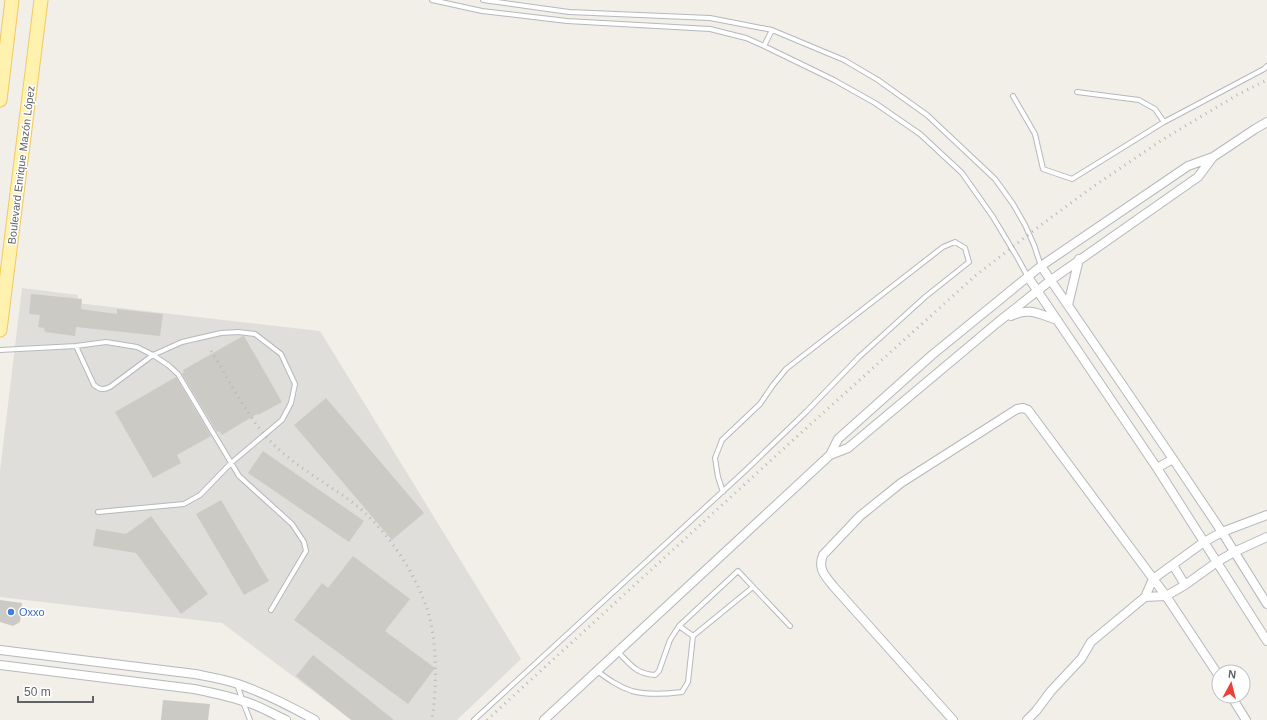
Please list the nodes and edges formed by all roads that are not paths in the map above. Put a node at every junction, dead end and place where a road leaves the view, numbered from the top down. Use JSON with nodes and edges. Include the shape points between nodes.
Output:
{"nodes":[{"id":1,"x":12,"y":0,"type":"edge"},
{"id":2,"x":41,"y":0,"type":"edge"},
{"id":3,"x":432,"y":0,"type":"edge"},
{"id":4,"x":483,"y":0,"type":"edge"},
{"id":5,"x":772,"y":30,"type":"junction"},
{"id":6,"x":764,"y":46,"type":"junction"},
{"id":7,"x":1267,"y":66,"type":"edge"},
{"id":8,"x":1077,"y":92,"type":"dead end"},
{"id":9,"x":1013,"y":96,"type":"dead end"},
{"id":10,"x":0,"y":100,"type":"edge"},
{"id":11,"x":1164,"y":122,"type":"junction"},
{"id":12,"x":1267,"y":122,"type":"edge"},
{"id":13,"x":1213,"y":157,"type":"junction"},
{"id":14,"x":1079,"y":260,"type":"junction"},
{"id":15,"x":1041,"y":266,"type":"junction"},
{"id":16,"x":1028,"y":277,"type":"junction"},
{"id":17,"x":1051,"y":280,"type":"junction"},
{"id":18,"x":1038,"y":291,"type":"junction"},
{"id":19,"x":1068,"y":305,"type":"junction"},
{"id":20,"x":1057,"y":320,"type":"junction"},
{"id":21,"x":997,"y":323,"type":"junction"},
{"id":22,"x":0,"y":330,"type":"edge"},
{"id":23,"x":76,"y":346,"type":"junction"},
{"id":24,"x":0,"y":350,"type":"edge"},
{"id":25,"x":153,"y":355,"type":"junction"},
{"id":26,"x":830,"y":455,"type":"junction"},
{"id":27,"x":1173,"y":459,"type":"junction"},
{"id":28,"x":231,"y":463,"type":"junction"},
{"id":29,"x":1157,"y":468,"type":"junction"},
{"id":30,"x":723,"y":492,"type":"junction"},
{"id":31,"x":98,"y":512,"type":"dead end"},
{"id":32,"x":1267,"y":515,"type":"edge"},
{"id":33,"x":1222,"y":532,"type":"junction"},
{"id":34,"x":1267,"y":537,"type":"edge"},
{"id":35,"x":1204,"y":542,"type":"junction"},
{"id":36,"x":1234,"y":552,"type":"junction"},
{"id":37,"x":1217,"y":562,"type":"junction"},
{"id":38,"x":1172,"y":564,"type":"junction"},
{"id":39,"x":1153,"y":579,"type":"junction"},
{"id":40,"x":1185,"y":585,"type":"junction"},
{"id":41,"x":753,"y":587,"type":"junction"},
{"id":42,"x":1145,"y":596,"type":"junction"},
{"id":43,"x":1166,"y":596,"type":"junction"},
{"id":44,"x":1267,"y":604,"type":"edge"},
{"id":45,"x":271,"y":610,"type":"dead end"},
{"id":46,"x":679,"y":626,"type":"junction"},
{"id":47,"x":790,"y":626,"type":"dead end"},
{"id":48,"x":693,"y":636,"type":"junction"},
{"id":49,"x":1267,"y":641,"type":"edge"},
{"id":50,"x":0,"y":650,"type":"edge"},
{"id":51,"x":618,"y":652,"type":"junction"},
{"id":52,"x":1211,"y":664,"type":"edge"},
{"id":53,"x":0,"y":665,"type":"edge"},
{"id":54,"x":597,"y":671,"type":"junction"},
{"id":55,"x":237,"y":684,"type":"junction"},
{"id":56,"x":243,"y":702,"type":"junction"},
{"id":57,"x":1236,"y":704,"type":"edge"},
{"id":58,"x":250,"y":720,"type":"edge"},
{"id":59,"x":286,"y":720,"type":"edge"},
{"id":60,"x":315,"y":720,"type":"edge"},
{"id":61,"x":474,"y":720,"type":"edge"},
{"id":62,"x":544,"y":720,"type":"edge"},
{"id":63,"x":953,"y":720,"type":"edge"},
{"id":64,"x":1027,"y":720,"type":"edge"},
{"id":65,"x":1246,"y":720,"type":"edge"}],
"edges":[{"from":1,"to":10,"type":"main road"},
{"from":2,"to":22,"type":"main road","name":"Boulevard Enrique Mazón López"},
{"from":3,"to":6,"type":"lane","via":[[482,11],[567,21],[710,29],[746,38]]},
{"from":4,"to":5,"type":"lane","via":[[569,12],[710,18]]},
{"from":5,"to":6,"type":"lane"},
{"from":5,"to":15,"type":"lane","via":[[844,60],[878,80],[927,115],[995,179],[1025,225]]},
{"from":6,"to":16,"type":"lane","via":[[875,102],[920,134],[962,173],[993,217]]},
{"from":7,"to":11,"type":"lane"},
{"from":8,"to":11,"type":"lane","via":[[1139,100],[1155,109]]},
{"from":9,"to":11,"type":"lane","via":[[1036,134],[1043,169],[1072,178]]},
{"from":12,"to":13,"type":"street"},
{"from":13,"to":14,"type":"street","via":[[1198,177]]},
{"from":13,"to":15,"type":"street","via":[[1188,166]]},
{"from":14,"to":17,"type":"street"},
{"from":14,"to":19,"type":"street"},
{"from":15,"to":16,"type":"street"},
{"from":15,"to":17,"type":"street"},
{"from":16,"to":18,"type":"street"},
{"from":16,"to":26,"type":"street","via":[[932,355],[838,439]]},
{"from":17,"to":18,"type":"street"},
{"from":17,"to":19,"type":"street"},
{"from":18,"to":20,"type":"street"},
{"from":18,"to":21,"type":"street"},
{"from":19,"to":27,"type":"street"},
{"from":20,"to":21,"type":"street","via":[[1035,312],[1019,312]]},
{"from":20,"to":29,"type":"street"},
{"from":21,"to":26,"type":"street","via":[[848,448]]},
{"from":23,"to":24,"type":"lane"},
{"from":23,"to":25,"type":"lane","via":[[106,342],[137,347]]},
{"from":23,"to":25,"type":"lane","via":[[94,386],[100,389],[110,387]]},
{"from":25,"to":28,"type":"lane","via":[[178,374]]},
{"from":25,"to":28,"type":"lane","via":[[182,342],[221,333],[238,332],[255,334],[281,354],[294,384],[291,403],[282,420]]},
{"from":26,"to":51,"type":"street"},
{"from":27,"to":29,"type":"street"},
{"from":27,"to":33,"type":"street"},
{"from":28,"to":31,"type":"lane","via":[[200,495],[184,504]]},
{"from":28,"to":45,"type":"lane","via":[[238,476],[292,524],[304,542],[306,551]]},
{"from":29,"to":35,"type":"street"},
{"from":30,"to":30,"type":"lane","via":[[859,357],[925,297],[969,262],[965,248],[955,242],[944,247],[786,369],[760,404],[722,440],[715,458]]},
{"from":30,"to":61,"type":"lane"},
{"from":32,"to":33,"type":"street"},
{"from":33,"to":35,"type":"street"},
{"from":33,"to":36,"type":"street"},
{"from":34,"to":36,"type":"street"},
{"from":35,"to":37,"type":"street"},
{"from":35,"to":38,"type":"street"},
{"from":36,"to":37,"type":"street"},
{"from":36,"to":44,"type":"street"},
{"from":37,"to":40,"type":"street"},
{"from":37,"to":49,"type":"street"},
{"from":38,"to":39,"type":"street"},
{"from":38,"to":40,"type":"street"},
{"from":39,"to":42,"type":"street"},
{"from":39,"to":43,"type":"street"},
{"from":39,"to":63,"type":"street","via":[[1028,410],[1023,408],[1017,409],[901,483],[860,516],[823,555],[821,570]]},
{"from":40,"to":43,"type":"street"},
{"from":41,"to":46,"type":"lane","via":[[738,572]]},
{"from":41,"to":47,"type":"lane"},
{"from":41,"to":48,"type":"lane"},
{"from":42,"to":43,"type":"street"},
{"from":42,"to":64,"type":"street","via":[[1091,642],[1081,659]]},
{"from":43,"to":52,"type":"street"},
{"from":46,"to":48,"type":"lane"},
{"from":46,"to":51,"type":"lane","via":[[670,640],[659,672],[655,675],[636,669]]},
{"from":48,"to":54,"type":"lane","via":[[688,682],[682,692],[633,691]]},
{"from":50,"to":55,"type":"street","via":[[195,674]]},
{"from":51,"to":54,"type":"street"},
{"from":53,"to":56,"type":"street","via":[[194,689]]},
{"from":54,"to":62,"type":"street"},
{"from":55,"to":56,"type":"lane"},
{"from":55,"to":60,"type":"street"},
{"from":56,"to":58,"type":"lane"},
{"from":56,"to":59,"type":"street"},
{"from":57,"to":65,"type":"street"}]}
